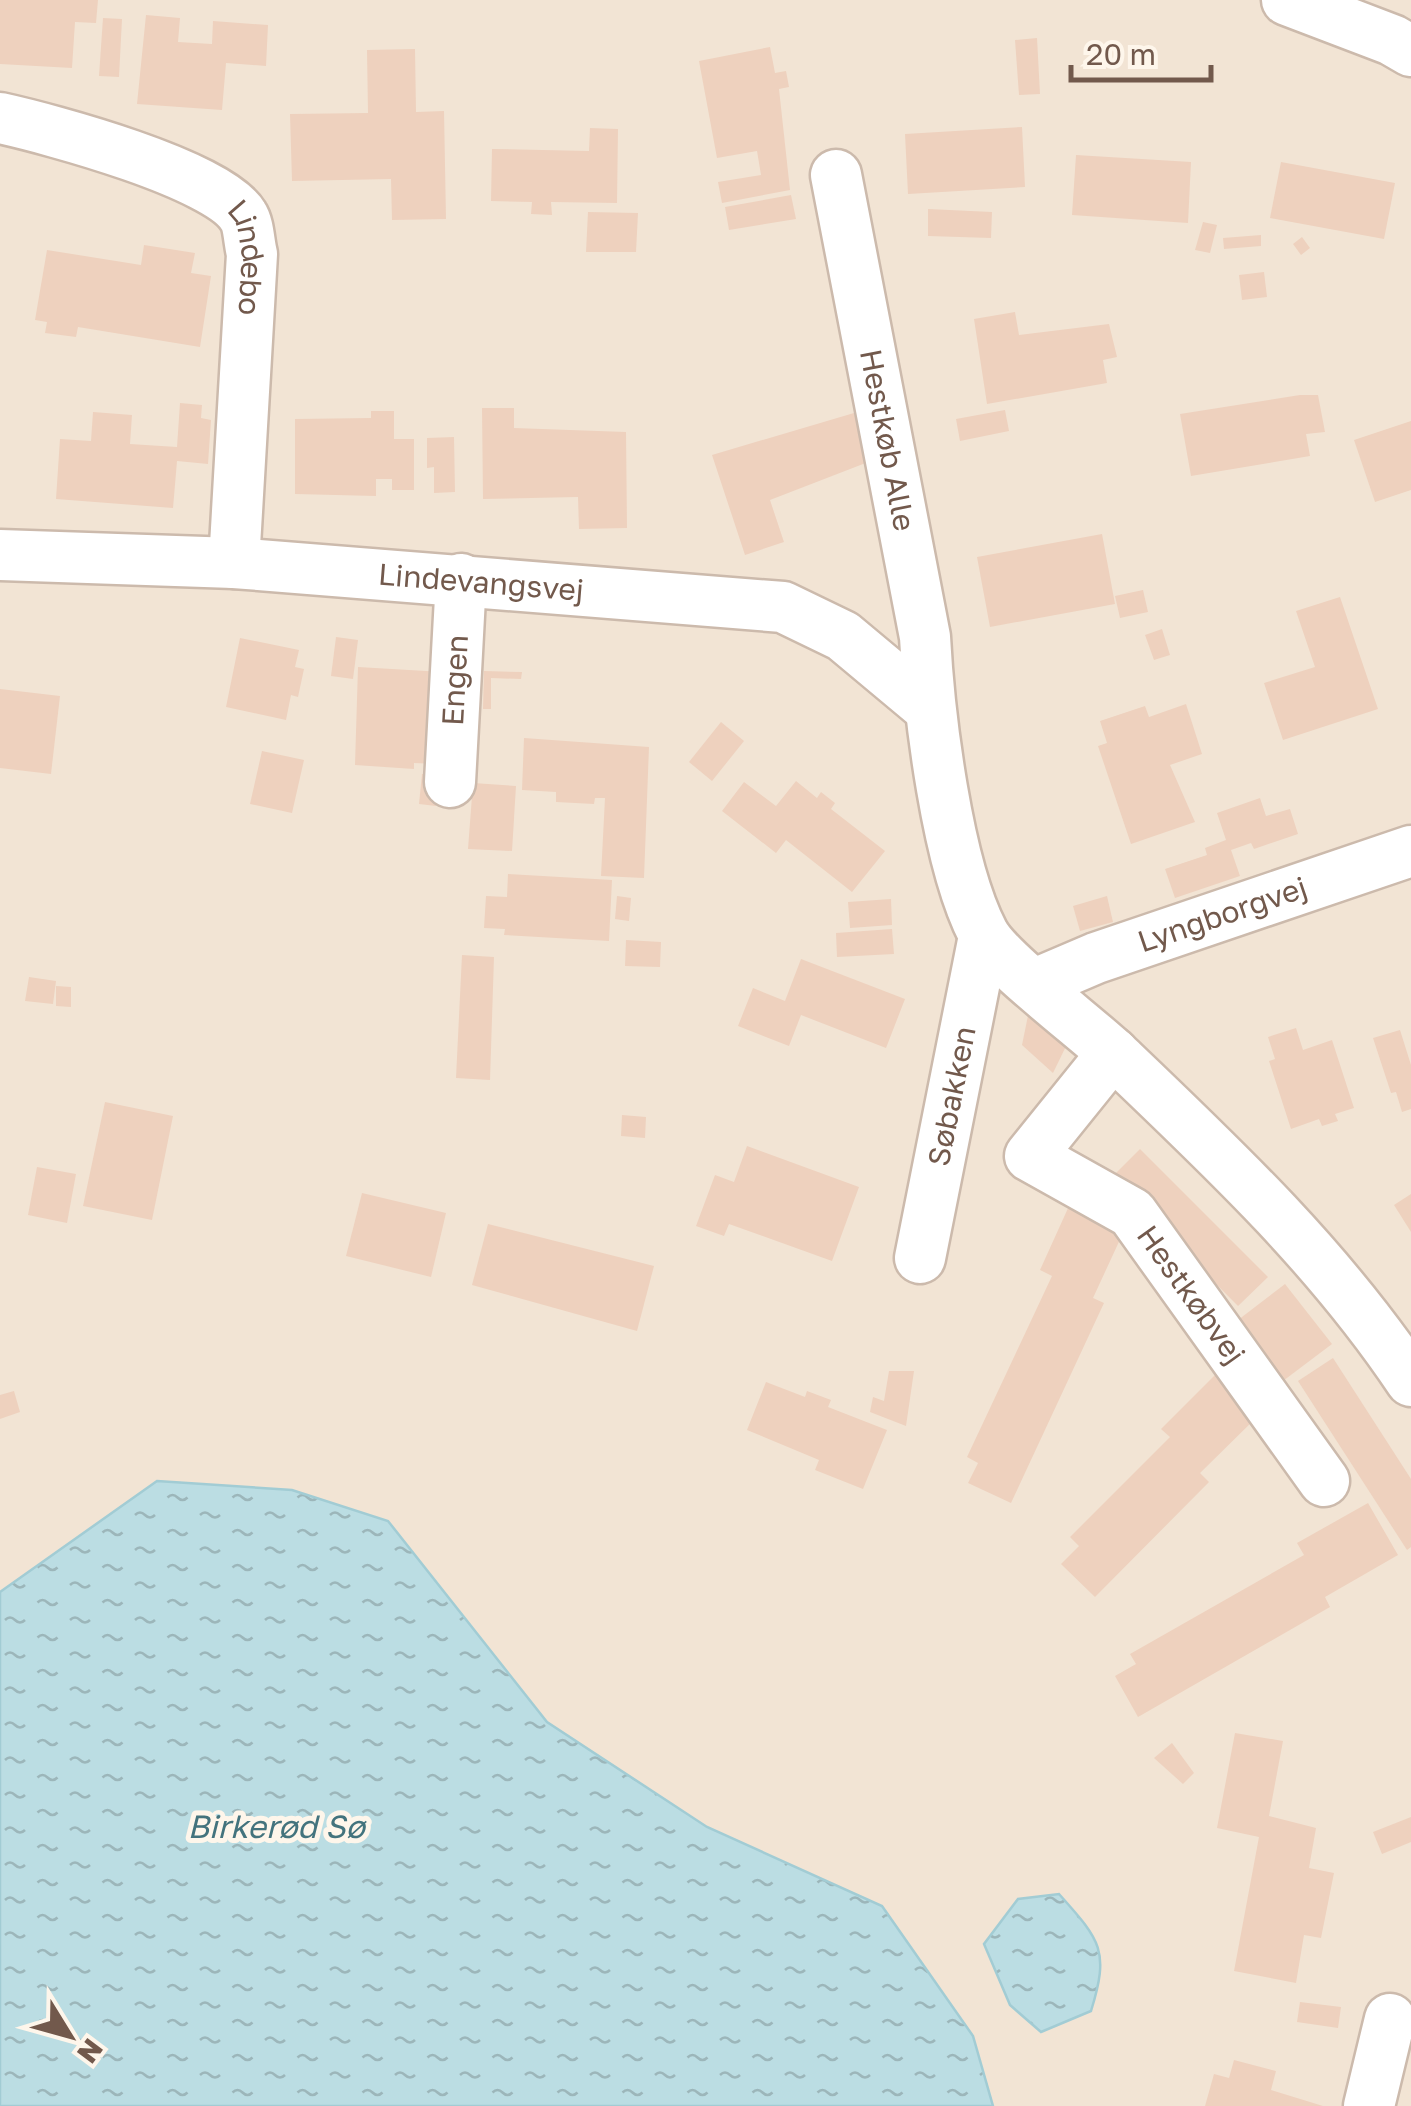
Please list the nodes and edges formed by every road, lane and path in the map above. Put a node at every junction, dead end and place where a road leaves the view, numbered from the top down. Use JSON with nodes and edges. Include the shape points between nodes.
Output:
{"nodes":[{"id":1,"x":1287,"y":0,"type":"edge"},
{"id":2,"x":1411,"y":51,"type":"edge"},
{"id":3,"x":0,"y":118,"type":"edge"},
{"id":4,"x":836,"y":175,"type":"dead end"},
{"id":5,"x":0,"y":555,"type":"edge"},
{"id":6,"x":234,"y":562,"type":"junction"},
{"id":7,"x":461,"y":579,"type":"junction"},
{"id":8,"x":928,"y":707,"type":"junction"},
{"id":9,"x":450,"y":782,"type":"dead end"},
{"id":10,"x":1411,"y":852,"type":"edge"},
{"id":11,"x":984,"y":936,"type":"junction"},
{"id":12,"x":1035,"y":984,"type":"junction"},
{"id":13,"x":1113,"y":1053,"type":"junction"},
{"id":14,"x":920,"y":1258,"type":"dead end"},
{"id":15,"x":1411,"y":1381,"type":"edge"},
{"id":16,"x":1324,"y":1482,"type":"dead end"},
{"id":17,"x":1390,"y":2018,"type":"dead end"},
{"id":18,"x":1369,"y":2106,"type":"edge"}],
"edges":[{"from":1,"to":2,"type":"street"},
{"from":3,"to":6,"type":"street","name":"Lindebo","via":[[69,134],[218,192],[244,216],[252,254]]},
{"from":4,"to":8,"type":"street","name":"Hestkøb Alle","via":[[925,637]]},
{"from":5,"to":6,"type":"street","name":"Lindevangsvej"},
{"from":6,"to":7,"type":"street","name":"Lindevangsvej"},
{"from":7,"to":8,"type":"street","name":"Lindevangsvej","via":[[783,607],[844,636]]},
{"from":7,"to":9,"type":"street","name":"Engen"},
{"from":8,"to":11,"type":"street","via":[[960,865]]},
{"from":10,"to":12,"type":"street","name":"Lyngborgvej"},
{"from":11,"to":12,"type":"street"},
{"from":11,"to":14,"type":"street","name":"Søbakken"},
{"from":12,"to":13,"type":"street"},
{"from":13,"to":15,"type":"street","via":[[1285,1220],[1374,1325]]},
{"from":13,"to":16,"type":"street","name":"Hestkøbvej","via":[[1030,1156],[1132,1213]]},
{"from":17,"to":18,"type":"street"}]}
